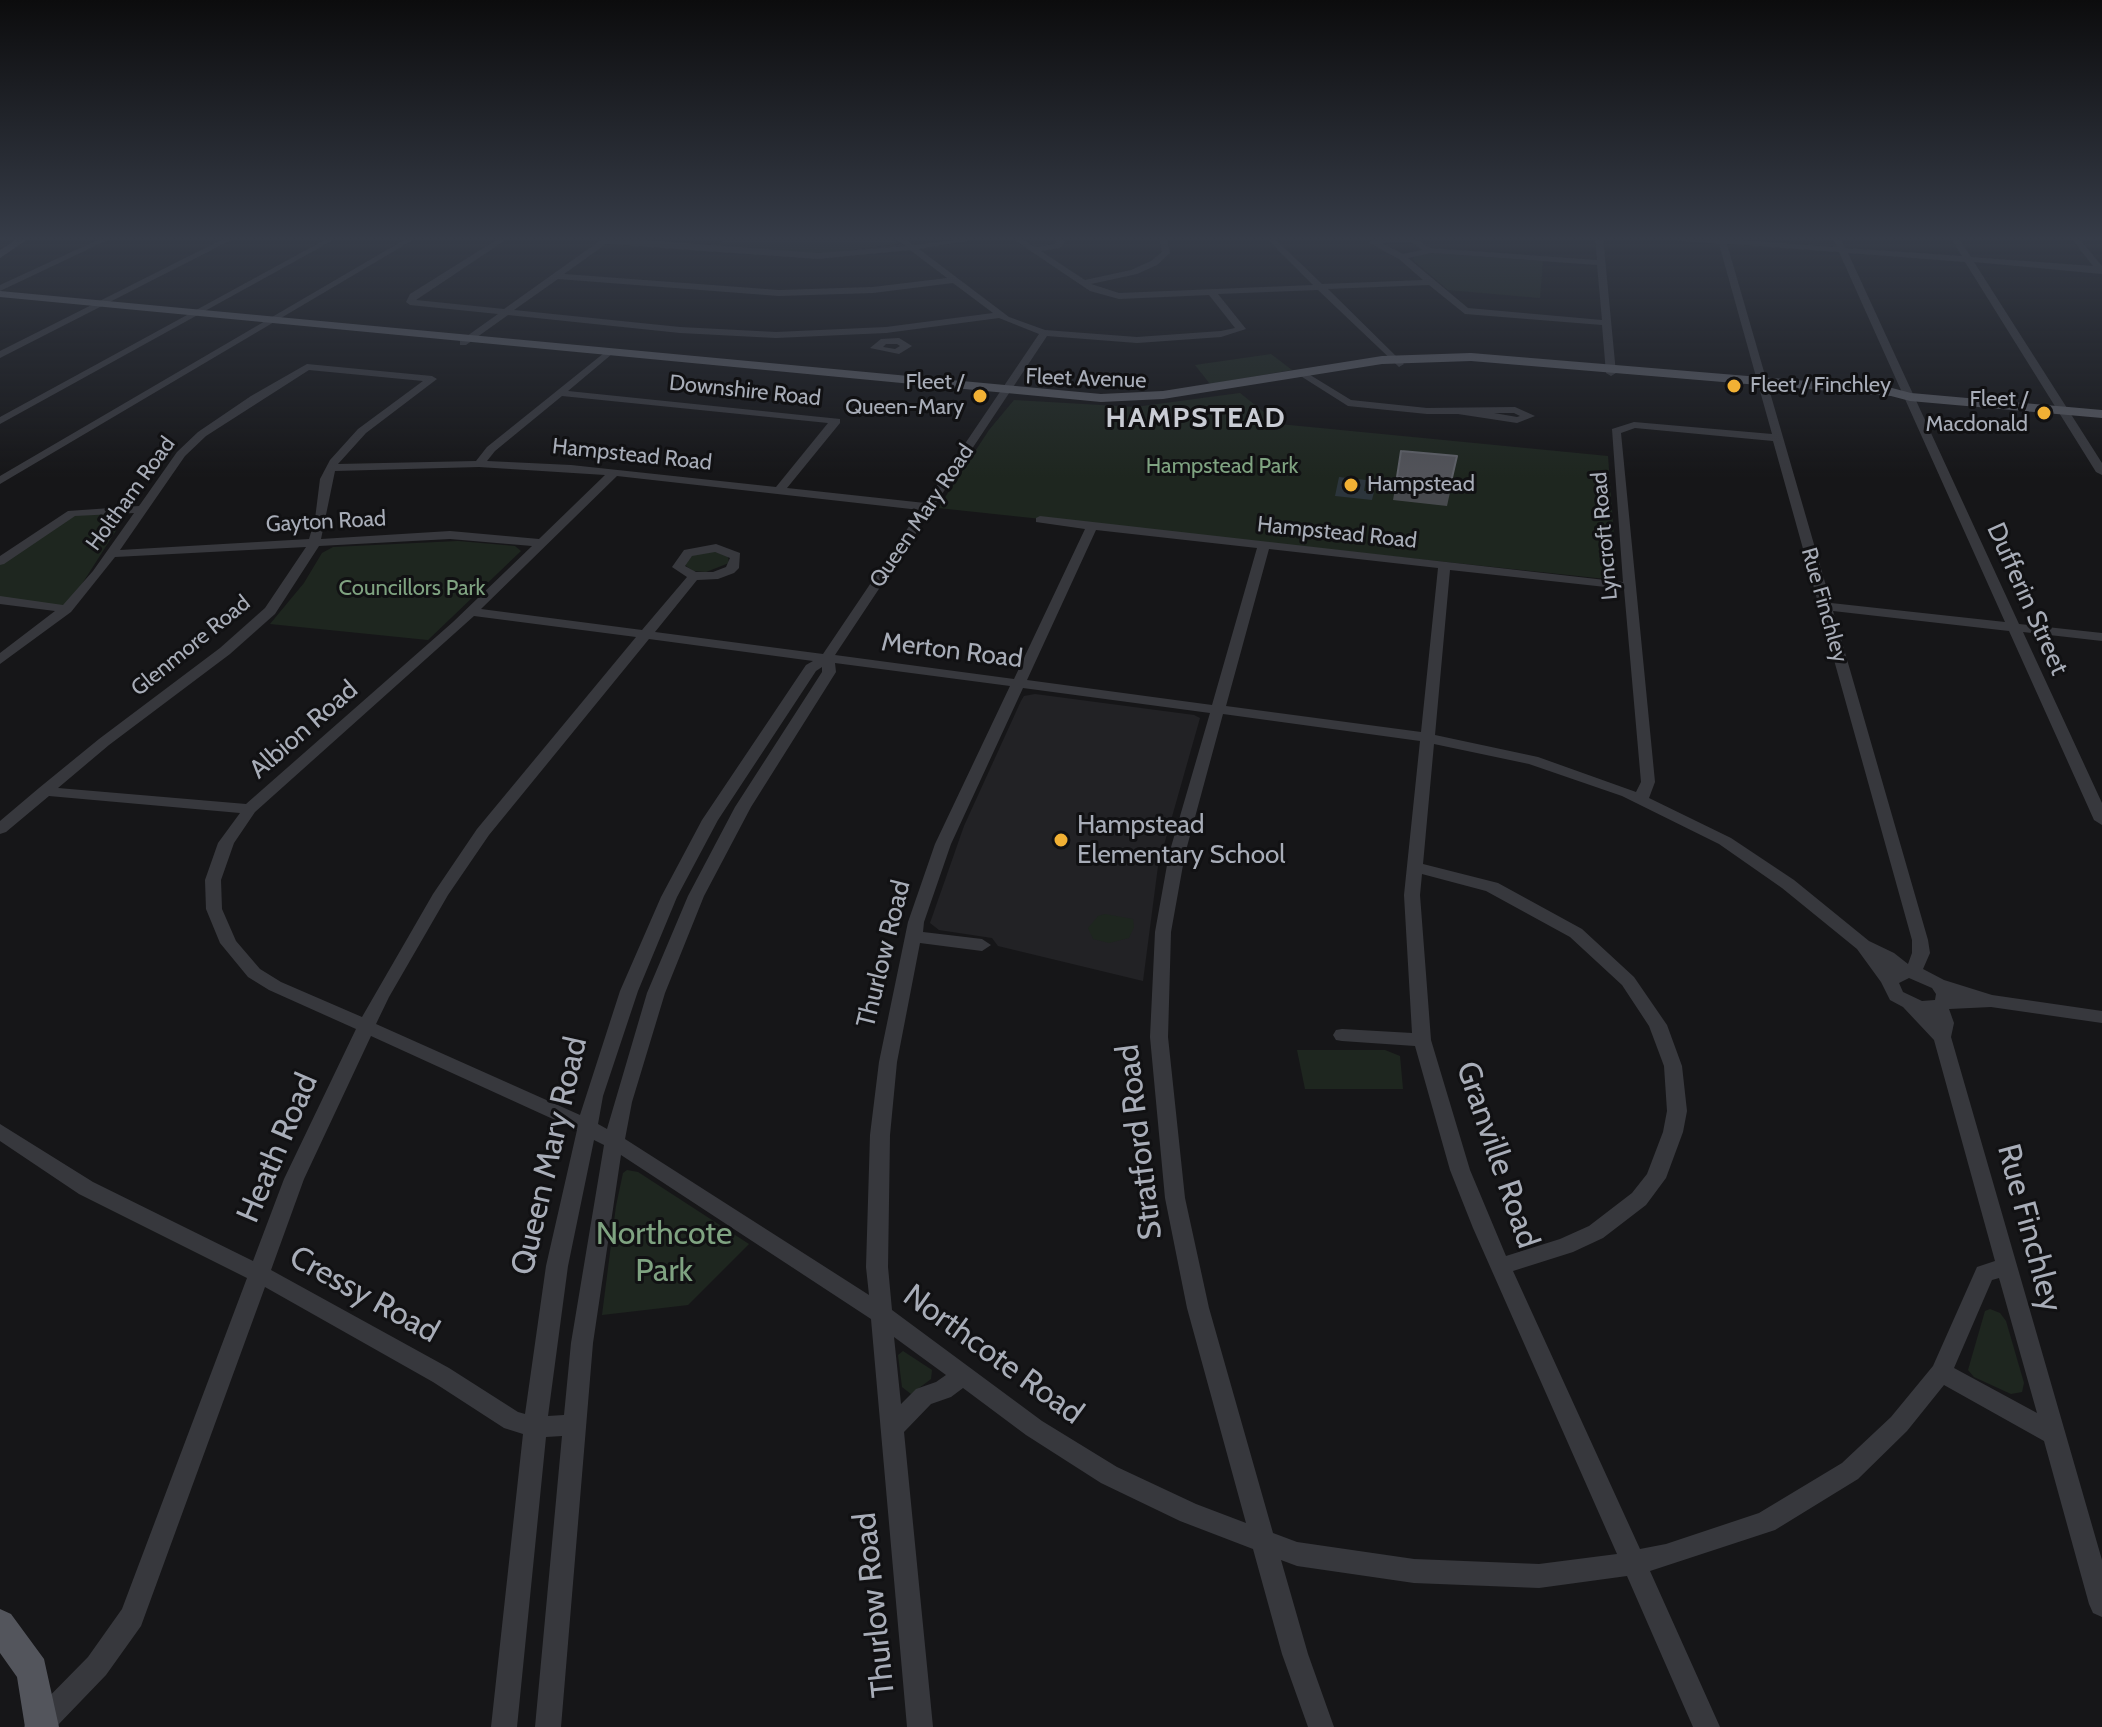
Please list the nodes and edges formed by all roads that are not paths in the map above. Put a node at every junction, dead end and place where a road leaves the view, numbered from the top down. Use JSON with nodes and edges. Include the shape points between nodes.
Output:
{"nodes":[{"id":1,"x":73,"y":318,"type":"edge"},
{"id":2,"x":187,"y":318,"type":"edge"},
{"id":3,"x":228,"y":318,"type":"edge"},
{"id":4,"x":277,"y":318,"type":"edge"},
{"id":5,"x":497,"y":318,"type":"edge"},
{"id":6,"x":544,"y":318,"type":"edge"},
{"id":7,"x":985,"y":318,"type":"edge"},
{"id":8,"x":1004,"y":318,"type":"edge"},
{"id":9,"x":1232,"y":318,"type":"edge"},
{"id":10,"x":1352,"y":318,"type":"edge"},
{"id":11,"x":1542,"y":318,"type":"edge"},
{"id":12,"x":1606,"y":318,"type":"edge"},
{"id":13,"x":1744,"y":318,"type":"edge"},
{"id":14,"x":1873,"y":318,"type":"edge"},
{"id":15,"x":2005,"y":318,"type":"edge"},
{"id":16,"x":270,"y":322,"type":"junction"},
{"id":17,"x":1606,"y":323,"type":"junction"},
{"id":18,"x":1044,"y":333,"type":"junction"},
{"id":19,"x":466,"y":340,"type":"junction"},
{"id":20,"x":607,"y":354,"type":"junction"},
{"id":21,"x":0,"y":355,"type":"edge"},
{"id":22,"x":1397,"y":362,"type":"junction"},
{"id":23,"x":307,"y":367,"type":"joint"},
{"id":24,"x":1611,"y":371,"type":"junction"},
{"id":25,"x":1305,"y":375,"type":"junction"},
{"id":26,"x":1762,"y":384,"type":"junction"},
{"id":27,"x":1003,"y":392,"type":"junction"},
{"id":28,"x":561,"y":393,"type":"junction"},
{"id":29,"x":1910,"y":397,"type":"junction"},
{"id":30,"x":2063,"y":410,"type":"junction"},
{"id":31,"x":1459,"y":411,"type":"junction"},
{"id":32,"x":2102,"y":414,"type":"edge"},
{"id":33,"x":0,"y":421,"type":"edge"},
{"id":34,"x":1777,"y":438,"type":"junction"},
{"id":35,"x":479,"y":464,"type":"junction"},
{"id":36,"x":330,"y":468,"type":"junction"},
{"id":37,"x":615,"y":472,"type":"junction"},
{"id":38,"x":2102,"y":472,"type":"edge"},
{"id":39,"x":0,"y":481,"type":"edge"},
{"id":40,"x":779,"y":490,"type":"junction"},
{"id":41,"x":928,"y":507,"type":"junction"},
{"id":42,"x":143,"y":509,"type":"junction"},
{"id":43,"x":1040,"y":520,"type":"dead end"},
{"id":44,"x":1092,"y":526,"type":"junction"},
{"id":45,"x":314,"y":542,"type":"junction"},
{"id":46,"x":542,"y":543,"type":"junction"},
{"id":47,"x":1264,"y":545,"type":"junction"},
{"id":48,"x":112,"y":554,"type":"junction"},
{"id":49,"x":0,"y":561,"type":"edge"},
{"id":50,"x":1444,"y":565,"type":"junction"},
{"id":51,"x":694,"y":576,"type":"dead end"},
{"id":52,"x":1630,"y":586,"type":"junction"},
{"id":53,"x":0,"y":600,"type":"edge"},
{"id":54,"x":1824,"y":606,"type":"junction"},
{"id":55,"x":66,"y":609,"type":"junction"},
{"id":56,"x":472,"y":612,"type":"junction"},
{"id":57,"x":2013,"y":627,"type":"junction"},
{"id":58,"x":645,"y":635,"type":"junction"},
{"id":59,"x":2102,"y":637,"type":"edge"},
{"id":60,"x":827,"y":658,"type":"junction"},
{"id":61,"x":0,"y":660,"type":"edge"},
{"id":62,"x":1018,"y":684,"type":"junction"},
{"id":63,"x":1217,"y":710,"type":"junction"},
{"id":64,"x":1427,"y":738,"type":"junction"},
{"id":65,"x":44,"y":791,"type":"junction"},
{"id":66,"x":1641,"y":799,"type":"junction"},
{"id":67,"x":250,"y":809,"type":"junction"},
{"id":68,"x":2102,"y":820,"type":"edge"},
{"id":69,"x":0,"y":829,"type":"edge"},
{"id":70,"x":687,"y":860,"type":"junction"},
{"id":71,"x":711,"y":863,"type":"junction"},
{"id":72,"x":1414,"y":867,"type":"junction"},
{"id":73,"x":913,"y":936,"type":"junction"},
{"id":74,"x":982,"y":945,"type":"dead end"},
{"id":75,"x":1863,"y":945,"type":"junction"},
{"id":76,"x":1910,"y":972,"type":"junction"},
{"id":77,"x":1889,"y":980,"type":"junction"},
{"id":78,"x":1938,"y":984,"type":"junction"},
{"id":79,"x":1991,"y":1001,"type":"junction"},
{"id":80,"x":1911,"y":1005,"type":"junction"},
{"id":81,"x":1941,"y":1005,"type":"junction"},
{"id":82,"x":2102,"y":1017,"type":"edge"},
{"id":83,"x":367,"y":1025,"type":"junction"},
{"id":84,"x":1342,"y":1035,"type":"dead end"},
{"id":85,"x":1942,"y":1037,"type":"junction"},
{"id":86,"x":1422,"y":1040,"type":"junction"},
{"id":87,"x":586,"y":1126,"type":"junction"},
{"id":88,"x":0,"y":1131,"type":"edge"},
{"id":89,"x":614,"y":1141,"type":"junction"},
{"id":90,"x":1499,"y":1267,"type":"junction"},
{"id":91,"x":2006,"y":1267,"type":"junction"},
{"id":92,"x":259,"y":1274,"type":"junction"},
{"id":93,"x":879,"y":1313,"type":"junction"},
{"id":94,"x":1941,"y":1372,"type":"junction"},
{"id":95,"x":963,"y":1376,"type":"junction"},
{"id":96,"x":574,"y":1425,"type":"junction"},
{"id":97,"x":535,"y":1427,"type":"junction"},
{"id":98,"x":891,"y":1429,"type":"junction"},
{"id":99,"x":2055,"y":1435,"type":"junction"},
{"id":100,"x":1264,"y":1540,"type":"junction"},
{"id":101,"x":1632,"y":1563,"type":"junction"},
{"id":102,"x":2102,"y":1604,"type":"edge"},
{"id":103,"x":0,"y":1625,"type":"edge"},
{"id":104,"x":40,"y":1726,"type":"edge"},
{"id":105,"x":504,"y":1727,"type":"edge"},
{"id":106,"x":548,"y":1727,"type":"edge"},
{"id":107,"x":920,"y":1727,"type":"edge"},
{"id":108,"x":1321,"y":1727,"type":"edge"},
{"id":109,"x":1707,"y":1727,"type":"edge"}],
"edges":[{"from":1,"to":21,"type":"street"},
{"from":2,"to":33,"type":"street"},
{"from":3,"to":16,"type":"main road","name":"Fleet Avenue"},
{"from":4,"to":16,"type":"street"},
{"from":5,"to":19,"type":"street"},
{"from":6,"to":7,"type":"street","via":[[724,333],[888,335]]},
{"from":8,"to":18,"type":"street"},
{"from":9,"to":18,"type":"street","via":[[1241,329],[1221,334],[1137,340]]},
{"from":10,"to":22,"type":"street"},
{"from":11,"to":17,"type":"street"},
{"from":12,"to":17,"type":"street"},
{"from":13,"to":26,"type":"street","name":"Rue Finchley"},
{"from":14,"to":29,"type":"street","name":"Dufferin Street"},
{"from":15,"to":30,"type":"street"},
{"from":16,"to":19,"type":"main road","name":"Fleet Avenue"},
{"from":16,"to":39,"type":"street"},
{"from":17,"to":24,"type":"street"},
{"from":18,"to":27,"type":"street","name":"Queen Mary Road"},
{"from":19,"to":20,"type":"main road","name":"Fleet Avenue"},
{"from":20,"to":27,"type":"main road","name":"Fleet Avenue"},
{"from":20,"to":28,"type":"street"},
{"from":22,"to":24,"type":"main road","name":"Fleet Avenue","via":[[1492,358]]},
{"from":22,"to":25,"type":"main road","name":"Fleet Avenue"},
{"from":23,"to":36,"type":"street","name":"Glenmore Road","via":[[432,379],[362,431]]},
{"from":23,"to":42,"type":"street","name":"Holtham Road","via":[[202,434],[181,454]]},
{"from":24,"to":26,"type":"main road","name":"Fleet Avenue"},
{"from":25,"to":27,"type":"main road","name":"Fleet Avenue","via":[[1149,403],[1102,404]]},
{"from":25,"to":31,"type":"street","via":[[1348,403]]},
{"from":26,"to":29,"type":"main road","name":"Fleet Avenue"},
{"from":26,"to":34,"type":"street","name":"Rue Finchley"},
{"from":27,"to":41,"type":"street","name":"Queen Mary Road"},
{"from":28,"to":35,"type":"street"},
{"from":28,"to":40,"type":"street","name":"Downshire Road","via":[[836,421]]},
{"from":29,"to":30,"type":"main road","name":"Fleet Avenue"},
{"from":29,"to":57,"type":"street","name":"Dufferin Street"},
{"from":30,"to":32,"type":"main road","name":"Fleet Avenue"},
{"from":30,"to":38,"type":"street"},
{"from":31,"to":31,"type":"street","via":[[1517,420],[1530,416],[1515,410]]},
{"from":34,"to":52,"type":"street","name":"Lyncroft Road","via":[[1619,428]]},
{"from":34,"to":54,"type":"street","name":"Rue Finchley"},
{"from":35,"to":36,"type":"street","name":"Hampstead Road"},
{"from":35,"to":37,"type":"street","name":"Hampstead Road"},
{"from":36,"to":45,"type":"street","name":"Glenmore Road"},
{"from":37,"to":40,"type":"street","name":"Hampstead Road"},
{"from":37,"to":46,"type":"street","name":"Albion Road"},
{"from":40,"to":41,"type":"street","name":"Hampstead Road"},
{"from":41,"to":60,"type":"street","name":"Queen Mary Road"},
{"from":42,"to":48,"type":"street","name":"Holtham Road"},
{"from":42,"to":49,"type":"street","via":[[72,513]]},
{"from":43,"to":44,"type":"street","name":"Hampstead Road"},
{"from":44,"to":47,"type":"street","name":"Hampstead Road"},
{"from":44,"to":62,"type":"street","name":"Thurlow Road"},
{"from":45,"to":46,"type":"street","name":"Gayton Road","via":[[450,535]]},
{"from":45,"to":48,"type":"street","name":"Gayton Road"},
{"from":45,"to":65,"type":"street","name":"Glenmore Road","via":[[289,588],[246,635]]},
{"from":46,"to":56,"type":"street","name":"Albion Road"},
{"from":47,"to":50,"type":"street","name":"Hampstead Road"},
{"from":47,"to":63,"type":"street","name":"Stratford Road"},
{"from":48,"to":55,"type":"street","name":"Holtham Road"},
{"from":50,"to":52,"type":"street","name":"Hampstead Road"},
{"from":50,"to":64,"type":"street","name":"Granville Road"},
{"from":51,"to":58,"type":"street","name":"Heath Road"},
{"from":52,"to":66,"type":"street","name":"Lyncroft Road","via":[[1648,782]]},
{"from":53,"to":55,"type":"street"},
{"from":54,"to":57,"type":"street"},
{"from":54,"to":76,"type":"street","name":"Rue Finchley","via":[[1920,940],[1921,953]]},
{"from":55,"to":61,"type":"street","name":"Holtham Road"},
{"from":56,"to":58,"type":"street","name":"Merton Road"},
{"from":56,"to":67,"type":"street","name":"Albion Road"},
{"from":57,"to":59,"type":"street"},
{"from":57,"to":68,"type":"street","name":"Dufferin Street"},
{"from":58,"to":60,"type":"street","name":"Merton Road"},
{"from":58,"to":83,"type":"street","name":"Heath Road","via":[[483,832],[420,927]]},
{"from":60,"to":62,"type":"street","name":"Merton Road"},
{"from":60,"to":70,"type":"street","name":"Queen Mary Road","via":[[811,668]]},
{"from":60,"to":71,"type":"street","name":"Queen Mary Road","via":[[829,672]]},
{"from":62,"to":63,"type":"street","name":"Merton Road"},
{"from":62,"to":73,"type":"street","name":"Thurlow Road","via":[[943,844]]},
{"from":63,"to":64,"type":"street","name":"Merton Road"},
{"from":63,"to":100,"type":"street","name":"Stratford Road","via":[[1168,897],[1160,969],[1160,1063],[1185,1251]]},
{"from":64,"to":66,"type":"street","name":"Merton Road","via":[[1533,760]]},
{"from":64,"to":72,"type":"street","name":"Granville Road"},
{"from":65,"to":67,"type":"street"},
{"from":65,"to":69,"type":"street","name":"Glenmore Road"},
{"from":66,"to":75,"type":"street","name":"Merton Road","via":[[1745,853]]},
{"from":67,"to":83,"type":"street","name":"Albion Road","via":[[226,843],[213,880],[214,909],[228,943],[254,973],[275,986]]},
{"from":70,"to":71,"type":"street"},
{"from":70,"to":87,"type":"street","name":"Queen Mary Road","via":[[629,991]]},
{"from":71,"to":89,"type":"street","name":"Queen Mary Road","via":[[656,993]]},
{"from":72,"to":86,"type":"street","name":"Granville Road","via":[[1413,945]]},
{"from":72,"to":90,"type":"street","via":[[1492,887],[1576,933],[1628,981],[1658,1025],[1673,1066],[1673,1132],[1656,1178],[1639,1199],[1596,1232]]},
{"from":73,"to":74,"type":"street"},
{"from":73,"to":93,"type":"street","name":"Thurlow Road","via":[[888,1062],[880,1135]]},
{"from":75,"to":76,"type":"street"},
{"from":75,"to":77,"type":"street","name":"Rue Finchley"},
{"from":76,"to":77,"type":"street"},
{"from":76,"to":78,"type":"street"},
{"from":77,"to":80,"type":"street","name":"Rue Finchley","via":[[1891,990]]},
{"from":78,"to":79,"type":"street"},
{"from":78,"to":81,"type":"street","name":"Rue Finchley","via":[[1945,994]]},
{"from":79,"to":81,"type":"street"},
{"from":79,"to":82,"type":"street"},
{"from":80,"to":81,"type":"street"},
{"from":80,"to":85,"type":"street","name":"Rue Finchley"},
{"from":81,"to":85,"type":"street","name":"Rue Finchley"},
{"from":83,"to":87,"type":"street","name":"Northcote Road"},
{"from":83,"to":92,"type":"street","name":"Heath Road","via":[[294,1179]]},
{"from":84,"to":86,"type":"street"},
{"from":85,"to":91,"type":"street","name":"Rue Finchley"},
{"from":86,"to":90,"type":"street","name":"Granville Road","via":[[1460,1170]]},
{"from":87,"to":89,"type":"street","name":"Northcote Road"},
{"from":87,"to":97,"type":"street","name":"Queen Mary Road","via":[[557,1266]]},
{"from":88,"to":92,"type":"street","name":"Cressy Road","via":[[86,1188]]},
{"from":89,"to":93,"type":"street","name":"Northcote Road"},
{"from":89,"to":96,"type":"street","name":"Queen Mary Road"},
{"from":90,"to":101,"type":"street","name":"Granville Road"},
{"from":91,"to":94,"type":"street","name":"Northcote Road","via":[[1984,1273]]},
{"from":91,"to":99,"type":"street","name":"Rue Finchley"},
{"from":92,"to":97,"type":"street","name":"Cressy Road","via":[[441,1375],[512,1421]]},
{"from":92,"to":104,"type":"street","name":"Heath Road","via":[[132,1617],[110,1651]]},
{"from":93,"to":95,"type":"street","name":"Northcote Road"},
{"from":93,"to":98,"type":"street","name":"Thurlow Road"},
{"from":94,"to":99,"type":"street"},
{"from":94,"to":101,"type":"street","name":"Northcote Road","via":[[1872,1452],[1802,1503],[1695,1548]]},
{"from":95,"to":98,"type":"street","via":[[924,1396]]},
{"from":95,"to":100,"type":"street","name":"Northcote Road","via":[[1109,1475],[1189,1513]]},
{"from":96,"to":97,"type":"street","name":"Cressy Road"},
{"from":96,"to":106,"type":"street","name":"Queen Mary Road"},
{"from":97,"to":105,"type":"street","name":"Queen Mary Road"},
{"from":98,"to":107,"type":"street","name":"Thurlow Road"},
{"from":99,"to":102,"type":"street","name":"Rue Finchley"},
{"from":100,"to":101,"type":"street","name":"Northcote Road","via":[[1297,1554],[1461,1574],[1539,1576]]},
{"from":100,"to":108,"type":"street","name":"Stratford Road"},
{"from":101,"to":109,"type":"street","name":"Granville Road"},
{"from":103,"to":104,"type":"main road","via":[[32,1671]]}]}
